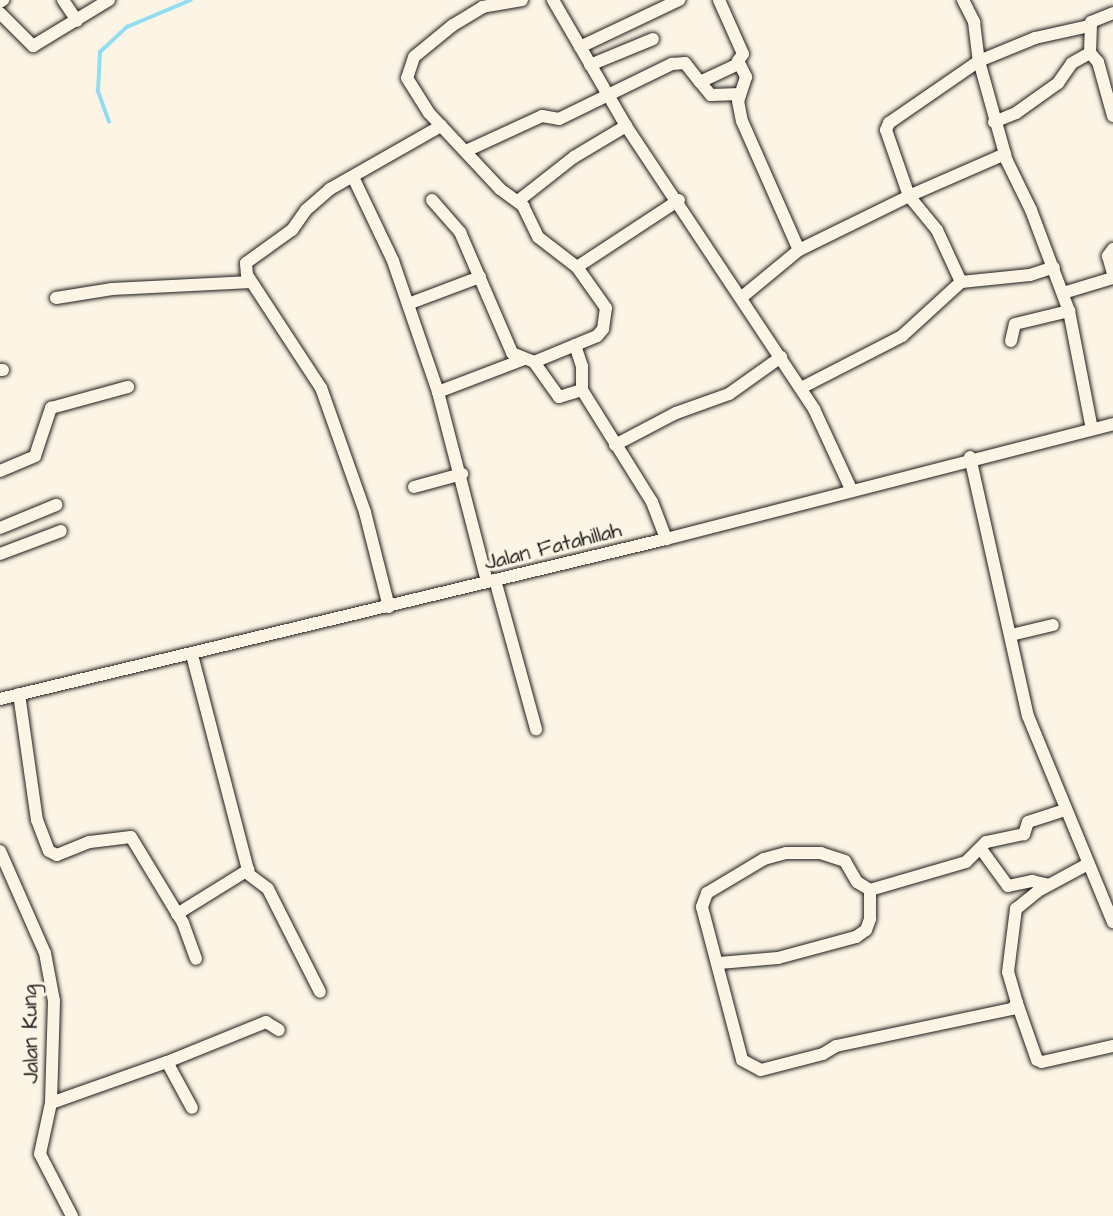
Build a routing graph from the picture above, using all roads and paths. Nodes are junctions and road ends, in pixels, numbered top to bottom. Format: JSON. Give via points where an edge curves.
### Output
{"nodes":[{"id":1,"x":63,"y":0,"type":"edge"},
{"id":2,"x":109,"y":0,"type":"edge"},
{"id":3,"x":522,"y":0,"type":"edge"},
{"id":4,"x":553,"y":0,"type":"edge"},
{"id":5,"x":679,"y":0,"type":"edge"},
{"id":6,"x":719,"y":0,"type":"edge"},
{"id":7,"x":963,"y":0,"type":"edge"},
{"id":8,"x":0,"y":13,"type":"edge"},
{"id":9,"x":1113,"y":13,"type":"edge"},
{"id":10,"x":77,"y":21,"type":"junction"},
{"id":11,"x":1089,"y":26,"type":"junction"},
{"id":12,"x":653,"y":39,"type":"dead end"},
{"id":13,"x":580,"y":47,"type":"junction"},
{"id":14,"x":1090,"y":53,"type":"junction"},
{"id":15,"x":979,"y":61,"type":"junction"},
{"id":16,"x":738,"y":64,"type":"junction"},
{"id":17,"x":590,"y":65,"type":"junction"},
{"id":18,"x":701,"y":82,"type":"junction"},
{"id":19,"x":740,"y":94,"type":"junction"},
{"id":20,"x":607,"y":95,"type":"junction"},
{"id":21,"x":1113,"y":116,"type":"edge"},
{"id":22,"x":994,"y":122,"type":"junction"},
{"id":23,"x":441,"y":126,"type":"junction"},
{"id":24,"x":626,"y":126,"type":"junction"},
{"id":25,"x":466,"y":151,"type":"junction"},
{"id":26,"x":1005,"y":154,"type":"junction"},
{"id":27,"x":353,"y":177,"type":"junction"},
{"id":28,"x":909,"y":196,"type":"junction"},
{"id":29,"x":432,"y":200,"type":"dead end"},
{"id":30,"x":679,"y":200,"type":"junction"},
{"id":31,"x":519,"y":201,"type":"junction"},
{"id":32,"x":1113,"y":249,"type":"edge"},
{"id":33,"x":799,"y":250,"type":"junction"},
{"id":34,"x":577,"y":267,"type":"junction"},
{"id":35,"x":1054,"y":267,"type":"junction"},
{"id":36,"x":1113,"y":273,"type":"edge"},
{"id":37,"x":480,"y":277,"type":"junction"},
{"id":38,"x":1113,"y":278,"type":"edge"},
{"id":39,"x":251,"y":282,"type":"junction"},
{"id":40,"x":961,"y":282,"type":"junction"},
{"id":41,"x":1063,"y":293,"type":"junction"},
{"id":42,"x":742,"y":297,"type":"junction"},
{"id":43,"x":56,"y":298,"type":"dead end"},
{"id":44,"x":408,"y":304,"type":"junction"},
{"id":45,"x":1069,"y":312,"type":"junction"},
{"id":46,"x":1011,"y":341,"type":"dead end"},
{"id":47,"x":575,"y":345,"type":"junction"},
{"id":48,"x":781,"y":357,"type":"junction"},
{"id":49,"x":528,"y":361,"type":"junction"},
{"id":50,"x":128,"y":387,"type":"dead end"},
{"id":51,"x":801,"y":388,"type":"junction"},
{"id":52,"x":582,"y":390,"type":"junction"},
{"id":53,"x":438,"y":392,"type":"junction"},
{"id":54,"x":1113,"y":424,"type":"edge"},
{"id":55,"x":1092,"y":429,"type":"junction"},
{"id":56,"x":615,"y":445,"type":"junction"},
{"id":57,"x":971,"y":457,"type":"junction"},
{"id":58,"x":0,"y":471,"type":"edge"},
{"id":59,"x":462,"y":474,"type":"junction"},
{"id":60,"x":414,"y":487,"type":"dead end"},
{"id":61,"x":851,"y":489,"type":"junction"},
{"id":62,"x":56,"y":505,"type":"dead end"},
{"id":63,"x":0,"y":528,"type":"edge"},
{"id":64,"x":61,"y":531,"type":"dead end"},
{"id":65,"x":666,"y":539,"type":"junction"},
{"id":66,"x":0,"y":554,"type":"edge"},
{"id":67,"x":491,"y":581,"type":"junction"},
{"id":68,"x":389,"y":607,"type":"junction"},
{"id":69,"x":1053,"y":625,"type":"dead end"},
{"id":70,"x":1011,"y":635,"type":"junction"},
{"id":71,"x":192,"y":655,"type":"junction"},
{"id":72,"x":19,"y":694,"type":"junction"},
{"id":73,"x":0,"y":699,"type":"edge"},
{"id":74,"x":537,"y":729,"type":"dead end"},
{"id":75,"x":1065,"y":810,"type":"junction"},
{"id":76,"x":981,"y":849,"type":"junction"},
{"id":77,"x":0,"y":851,"type":"edge"},
{"id":78,"x":1088,"y":864,"type":"junction"},
{"id":79,"x":247,"y":873,"type":"junction"},
{"id":80,"x":1049,"y":885,"type":"junction"},
{"id":81,"x":870,"y":890,"type":"junction"},
{"id":82,"x":177,"y":914,"type":"junction"},
{"id":83,"x":1112,"y":918,"type":"edge"},
{"id":84,"x":196,"y":959,"type":"dead end"},
{"id":85,"x":719,"y":963,"type":"junction"},
{"id":86,"x":320,"y":992,"type":"dead end"},
{"id":87,"x":1017,"y":1003,"type":"junction"},
{"id":88,"x":279,"y":1030,"type":"dead end"},
{"id":89,"x":1113,"y":1046,"type":"edge"},
{"id":90,"x":167,"y":1062,"type":"junction"},
{"id":91,"x":51,"y":1103,"type":"junction"},
{"id":92,"x":192,"y":1108,"type":"dead end"},
{"id":93,"x":72,"y":1216,"type":"edge"}],
"edges":[{"from":1,"to":10,"type":"street"},
{"from":2,"to":10,"type":"street"},
{"from":3,"to":23,"type":"street","via":[[483,7],[453,24],[414,57],[407,78]]},
{"from":4,"to":13,"type":"street"},
{"from":5,"to":13,"type":"street"},
{"from":6,"to":16,"type":"street","via":[[741,48]]},
{"from":7,"to":15,"type":"street","via":[[974,22]]},
{"from":8,"to":10,"type":"street","via":[[29,46]]},
{"from":9,"to":11,"type":"street"},
{"from":11,"to":14,"type":"street"},
{"from":11,"to":15,"type":"street","via":[[1035,38]]},
{"from":12,"to":17,"type":"street"},
{"from":13,"to":17,"type":"street"},
{"from":14,"to":21,"type":"street","via":[[1098,62]]},
{"from":14,"to":22,"type":"street","via":[[1072,63],[1058,83],[1029,105]]},
{"from":15,"to":22,"type":"street"},
{"from":15,"to":28,"type":"street","via":[[889,123],[886,130]]},
{"from":16,"to":18,"type":"street"},
{"from":16,"to":19,"type":"street","via":[[746,77]]},
{"from":17,"to":20,"type":"street"},
{"from":18,"to":19,"type":"street","via":[[711,95]]},
{"from":18,"to":20,"type":"street","via":[[681,63]]},
{"from":19,"to":33,"type":"street","via":[[741,121]]},
{"from":20,"to":24,"type":"street"},
{"from":20,"to":25,"type":"street","via":[[559,120],[542,116]]},
{"from":22,"to":26,"type":"street"},
{"from":23,"to":25,"type":"street"},
{"from":23,"to":27,"type":"street"},
{"from":24,"to":30,"type":"street"},
{"from":24,"to":31,"type":"street","via":[[575,157]]},
{"from":25,"to":31,"type":"street","via":[[500,189]]},
{"from":26,"to":28,"type":"street"},
{"from":26,"to":35,"type":"street"},
{"from":27,"to":39,"type":"street","via":[[312,203],[292,230],[248,259]]},
{"from":27,"to":44,"type":"street"},
{"from":28,"to":33,"type":"street"},
{"from":28,"to":40,"type":"street","via":[[937,230]]},
{"from":29,"to":37,"type":"street","via":[[460,232]]},
{"from":30,"to":34,"type":"street"},
{"from":30,"to":42,"type":"street"},
{"from":31,"to":34,"type":"street","via":[[538,237]]},
{"from":32,"to":36,"type":"street","via":[[1108,256]]},
{"from":33,"to":42,"type":"street"},
{"from":34,"to":47,"type":"street","via":[[606,308],[603,329]]},
{"from":35,"to":40,"type":"street","via":[[1030,275]]},
{"from":35,"to":41,"type":"street"},
{"from":37,"to":44,"type":"street"},
{"from":37,"to":49,"type":"street","via":[[512,353]]},
{"from":38,"to":41,"type":"street"},
{"from":39,"to":43,"type":"street","via":[[112,289]]},
{"from":39,"to":68,"type":"street","via":[[321,388],[365,512]]},
{"from":40,"to":51,"type":"street","via":[[902,335]]},
{"from":41,"to":45,"type":"street"},
{"from":42,"to":48,"type":"street"},
{"from":44,"to":53,"type":"street"},
{"from":45,"to":46,"type":"street","via":[[1015,324]]},
{"from":45,"to":55,"type":"street"},
{"from":47,"to":49,"type":"street"},
{"from":47,"to":52,"type":"street","via":[[582,366]]},
{"from":48,"to":51,"type":"street"},
{"from":48,"to":56,"type":"street","via":[[729,394],[676,413]]},
{"from":49,"to":52,"type":"street","via":[[559,397]]},
{"from":49,"to":53,"type":"street"},
{"from":50,"to":58,"type":"street","via":[[51,408],[35,456]]},
{"from":51,"to":61,"type":"street"},
{"from":52,"to":56,"type":"street"},
{"from":53,"to":59,"type":"street"},
{"from":54,"to":55,"type":"street","name":"Jalan Fatahillah"},
{"from":55,"to":57,"type":"street","name":"Jalan Fatahillah"},
{"from":56,"to":65,"type":"street","via":[[652,502]]},
{"from":57,"to":61,"type":"street","name":"Jalan Fatahillah"},
{"from":57,"to":70,"type":"street"},
{"from":59,"to":60,"type":"street"},
{"from":59,"to":67,"type":"street"},
{"from":61,"to":65,"type":"street","name":"Jalan Fatahillah"},
{"from":62,"to":63,"type":"street"},
{"from":64,"to":66,"type":"street"},
{"from":65,"to":67,"type":"street","name":"Jalan Fatahillah"},
{"from":67,"to":68,"type":"street","name":"Jalan Fatahillah"},
{"from":67,"to":74,"type":"street"},
{"from":68,"to":71,"type":"street","name":"Jalan Fatahillah"},
{"from":69,"to":70,"type":"street"},
{"from":70,"to":75,"type":"street","via":[[1028,716]]},
{"from":71,"to":72,"type":"street","name":"Jalan Fatahillah"},
{"from":71,"to":79,"type":"street"},
{"from":72,"to":73,"type":"street","name":"Jalan Fatahillah"},
{"from":72,"to":82,"type":"street","via":[[37,820],[49,851],[57,855],[90,842],[131,837]]},
{"from":75,"to":76,"type":"street","via":[[1030,821],[1025,833],[986,842]]},
{"from":75,"to":78,"type":"street"},
{"from":76,"to":80,"type":"street","via":[[1008,886],[1032,881]]},
{"from":76,"to":81,"type":"street","via":[[966,862]]},
{"from":77,"to":91,"type":"street","name":"Jalan Kung","via":[[45,953],[54,1000]]},
{"from":78,"to":80,"type":"street"},
{"from":78,"to":83,"type":"street"},
{"from":79,"to":82,"type":"street"},
{"from":79,"to":86,"type":"street","via":[[268,889]]},
{"from":80,"to":87,"type":"street","via":[[1016,909],[1011,924],[1008,972]]},
{"from":81,"to":85,"type":"street","via":[[870,919],[866,930],[856,937],[778,958]]},
{"from":81,"to":85,"type":"street","via":[[857,882],[847,862],[833,856],[786,853],[764,859],[703,897],[702,908]]},
{"from":82,"to":84,"type":"street"},
{"from":85,"to":87,"type":"street","via":[[742,1060],[755,1070],[823,1054],[836,1046],[1006,1012]]},
{"from":87,"to":89,"type":"street","via":[[1037,1060]]},
{"from":88,"to":90,"type":"street","via":[[266,1022]]},
{"from":90,"to":91,"type":"street"},
{"from":90,"to":92,"type":"street"},
{"from":91,"to":93,"type":"street","name":"Jalan Kung","via":[[41,1160]]}]}
